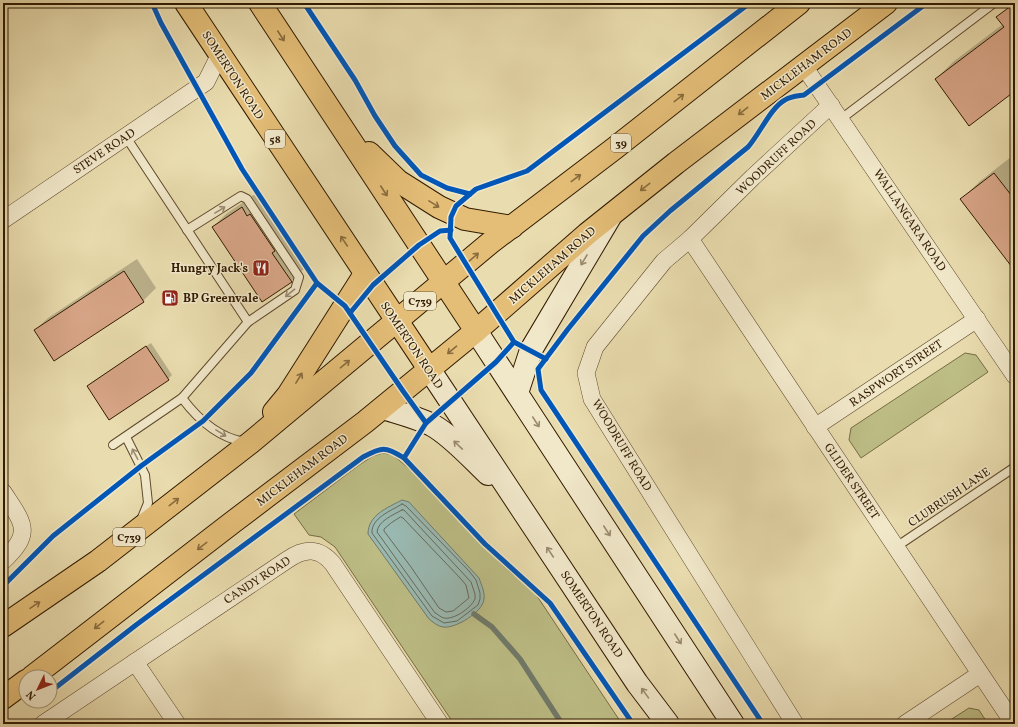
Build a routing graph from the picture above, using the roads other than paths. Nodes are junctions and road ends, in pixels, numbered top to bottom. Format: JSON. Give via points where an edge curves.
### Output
{"nodes":[{"id":1,"x":186,"y":3,"type":"edge"},
{"id":2,"x":260,"y":3,"type":"edge"},
{"id":3,"x":798,"y":3,"type":"edge"},
{"id":4,"x":886,"y":3,"type":"edge"},
{"id":5,"x":994,"y":3,"type":"edge"},
{"id":6,"x":220,"y":54,"type":"junction"},
{"id":7,"x":803,"y":65,"type":"junction"},
{"id":8,"x":206,"y":82,"type":"junction"},
{"id":9,"x":241,"y":86,"type":"junction"},
{"id":10,"x":831,"y":105,"type":"junction"},
{"id":11,"x":841,"y":119,"type":"junction"},
{"id":12,"x":340,"y":126,"type":"junction"},
{"id":13,"x":126,"y":137,"type":"junction"},
{"id":14,"x":611,"y":214,"type":"junction"},
{"id":15,"x":3,"y":220,"type":"edge"},
{"id":16,"x":512,"y":227,"type":"junction"},
{"id":17,"x":187,"y":230,"type":"junction"},
{"id":18,"x":690,"y":239,"type":"junction"},
{"id":19,"x":365,"y":274,"type":"junction"},
{"id":20,"x":444,"y":282,"type":"junction"},
{"id":21,"x":976,"y":319,"type":"junction"},
{"id":22,"x":397,"y":321,"type":"junction"},
{"id":23,"x":248,"y":322,"type":"junction"},
{"id":24,"x":476,"y":331,"type":"junction"},
{"id":25,"x":429,"y":369,"type":"junction"},
{"id":26,"x":1015,"y":376,"type":"edge"},
{"id":27,"x":517,"y":393,"type":"junction"},
{"id":28,"x":182,"y":398,"type":"junction"},
{"id":29,"x":382,"y":408,"type":"junction"},
{"id":30,"x":815,"y":427,"type":"junction"},
{"id":31,"x":126,"y":437,"type":"junction"},
{"id":32,"x":250,"y":443,"type":"junction"},
{"id":33,"x":113,"y":445,"type":"dead end"},
{"id":34,"x":1015,"y":467,"type":"edge"},
{"id":35,"x":3,"y":492,"type":"edge"},
{"id":36,"x":516,"y":501,"type":"junction"},
{"id":37,"x":126,"y":540,"type":"junction"},
{"id":38,"x":896,"y":547,"type":"junction"},
{"id":39,"x":3,"y":561,"type":"edge"},
{"id":40,"x":3,"y":626,"type":"edge"},
{"id":41,"x":135,"y":662,"type":"junction"},
{"id":42,"x":42,"y":669,"type":"edge"},
{"id":43,"x":980,"y":674,"type":"junction"},
{"id":44,"x":18,"y":687,"type":"edge"},
{"id":45,"x":3,"y":698,"type":"edge"},
{"id":46,"x":43,"y":724,"type":"edge"},
{"id":47,"x":177,"y":724,"type":"edge"},
{"id":48,"x":440,"y":724,"type":"edge"},
{"id":49,"x":668,"y":724,"type":"edge"},
{"id":50,"x":733,"y":724,"type":"edge"},
{"id":51,"x":795,"y":724,"type":"edge"},
{"id":52,"x":905,"y":724,"type":"edge"},
{"id":53,"x":1014,"y":724,"type":"edge"}],
"edges":[{"from":1,"to":6,"type":"main road","name":"SOMERTON ROAD","number":"58"},
{"from":2,"to":12,"type":"main road","one_way":true},
{"from":16,"to":3,"type":"main road","number":"39","one_way":true},
{"from":4,"to":7,"type":"main road","name":"MICKLEHAM ROAD"},
{"from":5,"to":11,"type":"lane"},
{"from":6,"to":8,"type":"street"},
{"from":6,"to":9,"type":"main road","name":"SOMERTON ROAD","number":"58"},
{"from":7,"to":10,"type":"street","name":"WALLANGARA ROAD"},
{"from":7,"to":14,"type":"main road","name":"MICKLEHAM ROAD","one_way":true},
{"from":8,"to":9,"type":"street","via":[[221,81]]},
{"from":8,"to":13,"type":"street","name":"STEVE ROAD"},
{"from":19,"to":9,"type":"main road","name":"SOMERTON ROAD","number":"58","one_way":true},
{"from":10,"to":11,"type":"street","name":"WALLANGARA ROAD"},
{"from":10,"to":18,"type":"street","name":"WOODRUFF ROAD"},
{"from":11,"to":21,"type":"street","name":"WALLANGARA ROAD"},
{"from":12,"to":16,"type":"main road","one_way":true,"via":[[398,181],[439,207],[465,219]]},
{"from":12,"to":20,"type":"main road","one_way":true},
{"from":13,"to":15,"type":"street","name":"STEVE ROAD"},
{"from":13,"to":17,"type":"lane"},
{"from":14,"to":24,"type":"main road","name":"MICKLEHAM ROAD"},
{"from":14,"to":27,"type":"main road","one_way":true,"via":[[531,350]]},
{"from":20,"to":16,"type":"main road","number":"39","one_way":true},
{"from":17,"to":23,"type":"lane"},
{"from":17,"to":23,"type":"lane","one_way":true,"via":[[241,196],[248,199],[299,277],[295,290]]},
{"from":18,"to":30,"type":"street","name":"GLIDER STREET"},
{"from":18,"to":51,"type":"street","name":"WOODRUFF ROAD","via":[[664,261],[595,347],[586,373],[592,399]]},
{"from":19,"to":22,"type":"main road","name":"SOMERTON ROAD","number":"58"},
{"from":32,"to":19,"type":"main road","one_way":true,"via":[[288,395]]},
{"from":20,"to":22,"type":"main road","number":"C739"},
{"from":20,"to":24,"type":"main road"},
{"from":21,"to":26,"type":"street","name":"WALLANGARA ROAD"},
{"from":21,"to":30,"type":"street","name":"RASPWORT STREET"},
{"from":22,"to":25,"type":"main road","name":"SOMERTON ROAD","number":"58"},
{"from":32,"to":22,"type":"main road","number":"C739","one_way":true},
{"from":23,"to":28,"type":"lane"},
{"from":24,"to":25,"type":"main road","name":"MICKLEHAM ROAD","one_way":true},
{"from":24,"to":27,"type":"main road"},
{"from":25,"to":29,"type":"main road","name":"MICKLEHAM ROAD"},
{"from":25,"to":36,"type":"main road","name":"SOMERTON ROAD","number":"58"},
{"from":27,"to":50,"type":"main road","one_way":true},
{"from":28,"to":31,"type":"lane"},
{"from":28,"to":32,"type":"lane","one_way":true,"via":[[203,421],[224,435]]},
{"from":36,"to":29,"type":"main road","one_way":true,"via":[[453,440],[433,426]]},
{"from":29,"to":42,"type":"main road","name":"MICKLEHAM ROAD","one_way":true},
{"from":30,"to":38,"type":"street","name":"GLIDER STREET"},
{"from":31,"to":33,"type":"lane"},
{"from":37,"to":31,"type":"lane","one_way":true,"via":[[141,520],[148,503],[146,475]]},
{"from":37,"to":32,"type":"main road","number":"C739","one_way":true},
{"from":34,"to":38,"type":"lane","name":"CLUBRUSH LANE"},
{"from":35,"to":39,"type":"street","via":[[19,517],[23,530],[20,543]]},
{"from":49,"to":36,"type":"main road","name":"SOMERTON ROAD","number":"58","one_way":true,"via":[[637,683]]},
{"from":40,"to":37,"type":"main road","number":"C739","one_way":true},
{"from":38,"to":43,"type":"street","name":"GLIDER STREET"},
{"from":41,"to":46,"type":"street","name":"CANDY ROAD"},
{"from":41,"to":47,"type":"street"},
{"from":41,"to":48,"type":"street","name":"CANDY ROAD","via":[[287,560],[300,553],[315,551],[322,553],[333,564]]},
{"from":43,"to":52,"type":"street"},
{"from":43,"to":53,"type":"street","name":"GLIDER STREET"},
{"from":44,"to":45,"type":"main road"}]}
